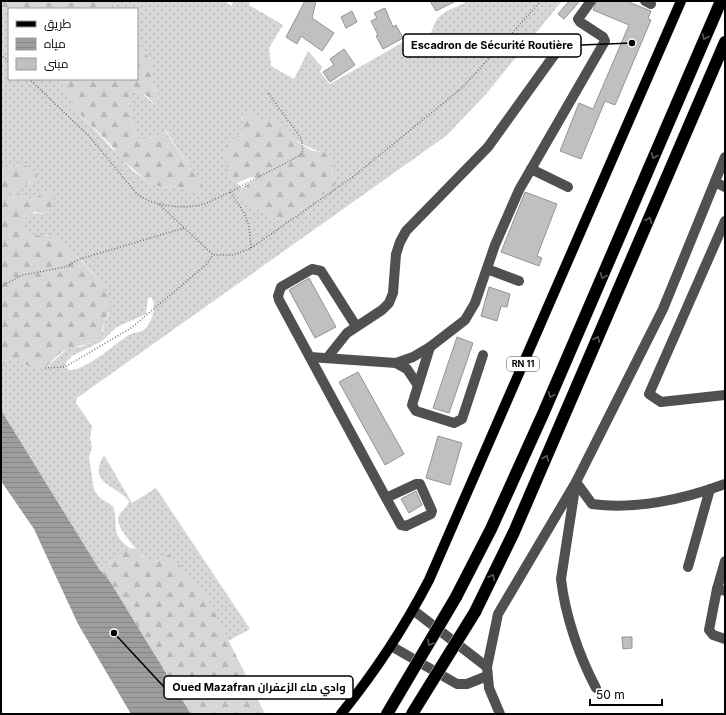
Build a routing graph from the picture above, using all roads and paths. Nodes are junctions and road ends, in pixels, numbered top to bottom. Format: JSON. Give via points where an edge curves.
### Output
{"nodes":[{"id":1,"x":540,"y":1,"type":"edge"},
{"id":2,"x":591,"y":1,"type":"edge"},
{"id":3,"x":681,"y":1,"type":"edge"},
{"id":4,"x":721,"y":1,"type":"edge"},
{"id":5,"x":725,"y":42,"type":"edge"},
{"id":6,"x":560,"y":47,"type":"dead end"},
{"id":7,"x":30,"y":80,"type":"edge"},
{"id":8,"x":268,"y":93,"type":"dead end"},
{"id":9,"x":725,"y":157,"type":"edge"},
{"id":10,"x":531,"y":169,"type":"junction"},
{"id":11,"x":715,"y":182,"type":"junction"},
{"id":12,"x":568,"y":187,"type":"dead end"},
{"id":13,"x":725,"y":187,"type":"edge"},
{"id":14,"x":230,"y":192,"type":"junction"},
{"id":15,"x":159,"y":204,"type":"junction"},
{"id":16,"x":725,"y":221,"type":"edge"},
{"id":17,"x":184,"y":228,"type":"junction"},
{"id":18,"x":251,"y":248,"type":"junction"},
{"id":19,"x":213,"y":256,"type":"junction"},
{"id":20,"x":487,"y":269,"type":"junction"},
{"id":21,"x":519,"y":281,"type":"dead end"},
{"id":22,"x":1,"y":286,"type":"edge"},
{"id":23,"x":356,"y":326,"type":"junction"},
{"id":24,"x":430,"y":347,"type":"junction"},
{"id":25,"x":483,"y":355,"type":"dead end"},
{"id":26,"x":310,"y":357,"type":"junction"},
{"id":27,"x":327,"y":358,"type":"junction"},
{"id":28,"x":396,"y":362,"type":"junction"},
{"id":29,"x":45,"y":368,"type":"dead end"},
{"id":30,"x":417,"y":384,"type":"junction"},
{"id":31,"x":725,"y":395,"type":"edge"},
{"id":32,"x":576,"y":482,"type":"junction"},
{"id":33,"x":725,"y":484,"type":"edge"},
{"id":34,"x":710,"y":490,"type":"junction"},
{"id":35,"x":386,"y":498,"type":"junction"},
{"id":36,"x":725,"y":562,"type":"edge"},
{"id":37,"x":688,"y":567,"type":"dead end"},
{"id":38,"x":721,"y":590,"type":"edge"},
{"id":39,"x":413,"y":610,"type":"junction"},
{"id":40,"x":725,"y":639,"type":"edge"},
{"id":41,"x":391,"y":646,"type":"junction"},
{"id":42,"x":487,"y":671,"type":"junction"},
{"id":43,"x":596,"y":688,"type":"dead end"},
{"id":44,"x":341,"y":714,"type":"edge"},
{"id":45,"x":387,"y":714,"type":"edge"},
{"id":46,"x":412,"y":714,"type":"edge"},
{"id":47,"x":500,"y":714,"type":"edge"}],
"edges":[{"from":1,"to":18,"type":"path","via":[[463,88],[354,176]]},
{"from":2,"to":10,"type":"street","via":[[578,20],[604,37],[605,41]]},
{"from":3,"to":39,"type":"main road","number":"RN 11","via":[[444,546]]},
{"from":4,"to":45,"type":"highway","one_way":true,"bridge":true,"via":[[491,529],[456,597]]},
{"from":46,"to":5,"type":"highway","one_way":true,"bridge":true,"via":[[475,612],[517,524]]},
{"from":6,"to":23,"type":"street","via":[[488,147],[406,231],[396,254],[393,294],[389,303]]},
{"from":7,"to":15,"type":"path","via":[[89,136],[137,194],[146,201]]},
{"from":8,"to":14,"type":"path","via":[[301,138],[303,151],[300,156]]},
{"from":9,"to":11,"type":"street"},
{"from":10,"to":12,"type":"street"},
{"from":10,"to":20,"type":"street","via":[[506,216]]},
{"from":11,"to":13,"type":"street"},
{"from":11,"to":32,"type":"street","via":[[662,309]]},
{"from":14,"to":15,"type":"path","via":[[202,204]]},
{"from":14,"to":18,"type":"path","via":[[250,224]]},
{"from":15,"to":17,"type":"path"},
{"from":16,"to":31,"type":"street","via":[[648,394],[661,402]]},
{"from":17,"to":19,"type":"path"},
{"from":17,"to":22,"type":"path","via":[[80,259],[65,267],[23,275]]},
{"from":18,"to":19,"type":"path","via":[[233,255]]},
{"from":19,"to":29,"type":"path","via":[[207,264],[131,328],[65,367]]},
{"from":20,"to":21,"type":"street"},
{"from":20,"to":24,"type":"street","via":[[471,312]]},
{"from":23,"to":26,"type":"street","via":[[321,271],[312,269],[281,287],[279,300]]},
{"from":23,"to":27,"type":"street","via":[[343,337]]},
{"from":24,"to":28,"type":"street","via":[[413,357]]},
{"from":24,"to":30,"type":"street"},
{"from":25,"to":30,"type":"street","via":[[462,419],[457,423],[414,409],[412,402]]},
{"from":26,"to":27,"type":"street"},
{"from":26,"to":35,"type":"street"},
{"from":27,"to":28,"type":"street"},
{"from":28,"to":30,"type":"street","via":[[407,369]]},
{"from":32,"to":34,"type":"street","via":[[592,504],[611,507],[685,498]]},
{"from":32,"to":42,"type":"street","via":[[498,614]]},
{"from":32,"to":43,"type":"street","via":[[561,579],[562,594],[589,675]]},
{"from":33,"to":34,"type":"street"},
{"from":34,"to":37,"type":"street"},
{"from":35,"to":35,"type":"street","via":[[420,484],[432,511],[431,514],[404,527]]},
{"from":36,"to":38,"type":"street"},
{"from":38,"to":40,"type":"street","via":[[709,630],[713,635]]},
{"from":39,"to":41,"type":"main road","number":"RN 11"},
{"from":39,"to":42,"type":"street"},
{"from":41,"to":42,"type":"street","via":[[457,684],[467,684]]},
{"from":41,"to":44,"type":"main road","number":"RN 11"},
{"from":42,"to":47,"type":"street","via":[[494,703]]}]}
